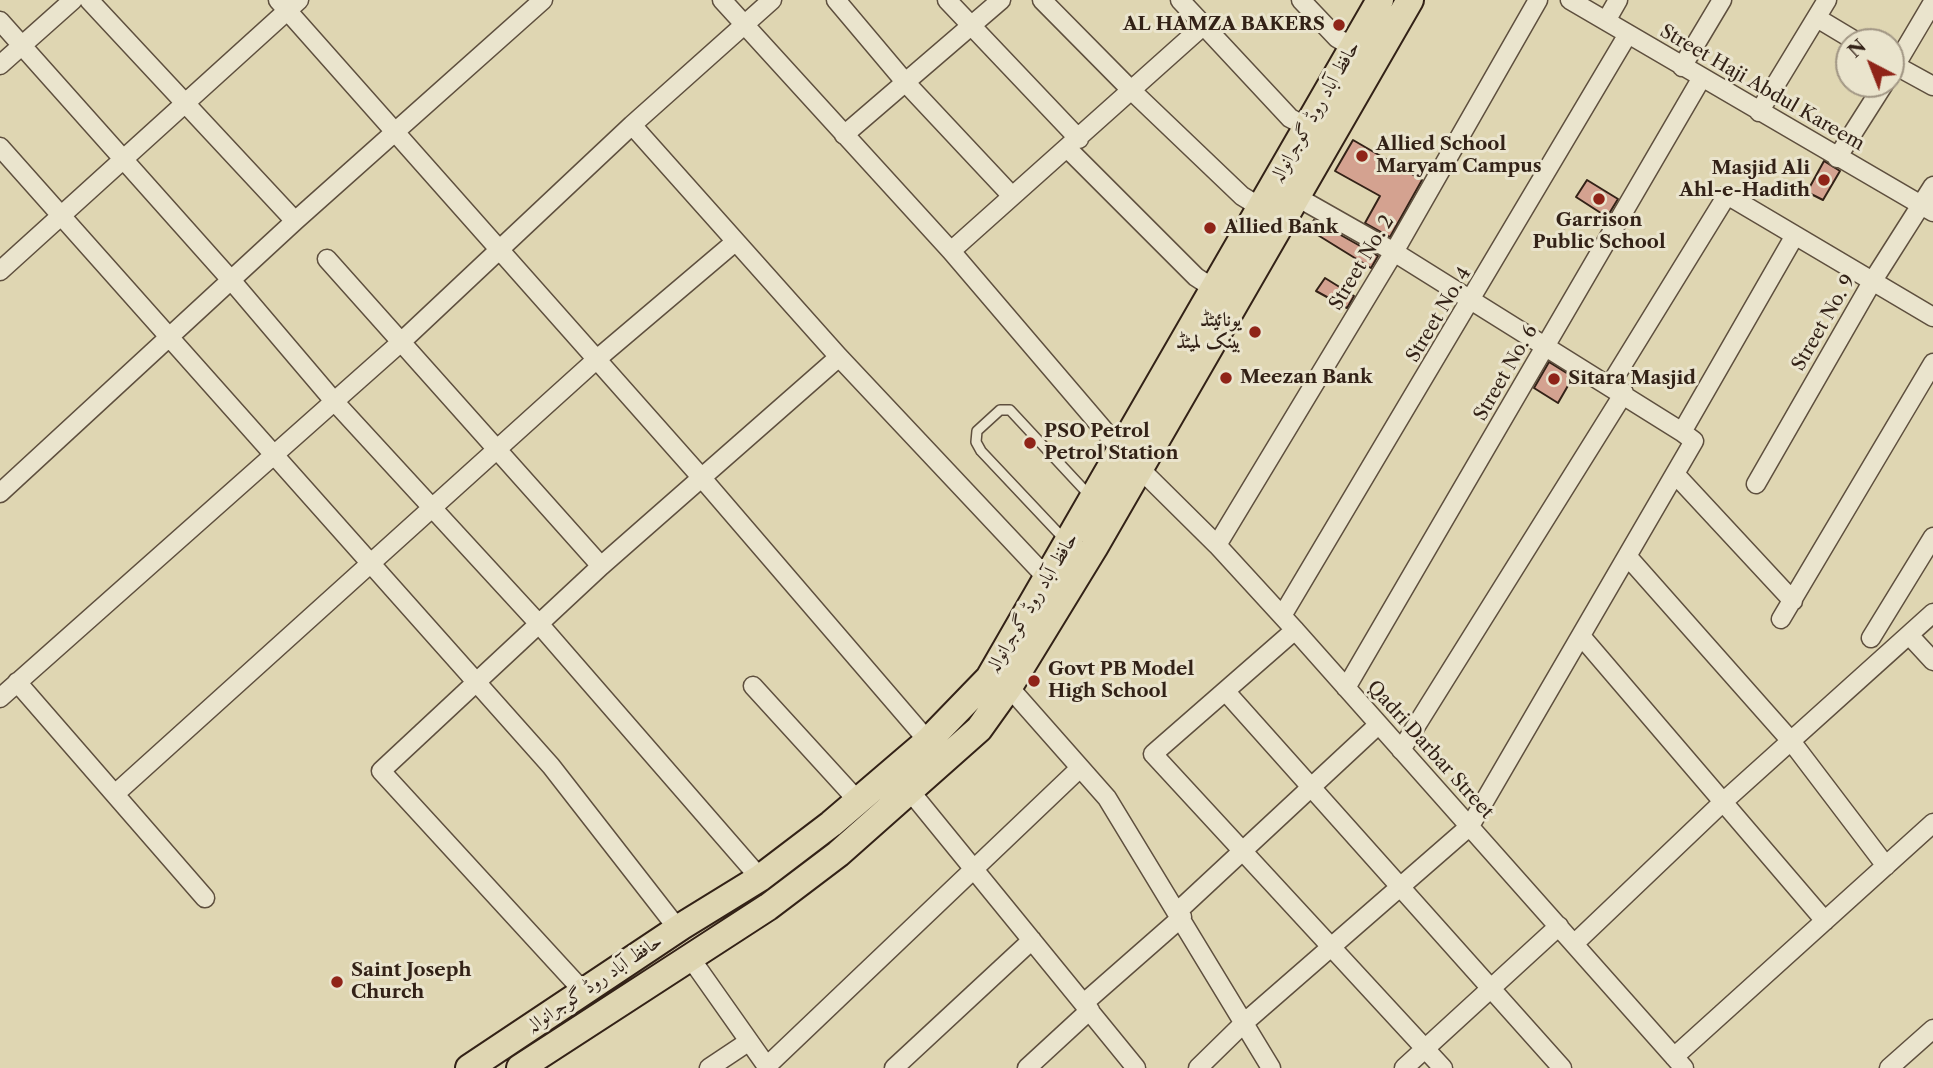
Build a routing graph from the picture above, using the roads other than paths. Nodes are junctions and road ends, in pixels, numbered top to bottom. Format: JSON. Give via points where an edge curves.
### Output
{"nodes":[{"id":1,"x":73,"y":0,"type":"edge"},
{"id":2,"x":89,"y":0,"type":"edge"},
{"id":3,"x":542,"y":0,"type":"edge"},
{"id":4,"x":722,"y":0,"type":"edge"},
{"id":5,"x":772,"y":0,"type":"edge"},
{"id":6,"x":836,"y":0,"type":"edge"},
{"id":7,"x":947,"y":0,"type":"edge"},
{"id":8,"x":1001,"y":0,"type":"edge"},
{"id":9,"x":1042,"y":0,"type":"edge"},
{"id":10,"x":1180,"y":0,"type":"edge"},
{"id":11,"x":1301,"y":0,"type":"edge"},
{"id":12,"x":1381,"y":0,"type":"edge"},
{"id":13,"x":1410,"y":0,"type":"edge"},
{"id":14,"x":1538,"y":0,"type":"edge"},
{"id":15,"x":1570,"y":0,"type":"edge"},
{"id":16,"x":1618,"y":0,"type":"edge"},
{"id":17,"x":1722,"y":0,"type":"edge"},
{"id":18,"x":1827,"y":0,"type":"edge"},
{"id":19,"x":1933,"y":2,"type":"edge"},
{"id":20,"x":288,"y":4,"type":"edge"},
{"id":21,"x":1817,"y":18,"type":"junction"},
{"id":22,"x":0,"y":21,"type":"edge"},
{"id":23,"x":1606,"y":21,"type":"junction"},
{"id":24,"x":744,"y":25,"type":"junction"},
{"id":25,"x":1203,"y":25,"type":"junction"},
{"id":26,"x":971,"y":28,"type":"junction"},
{"id":27,"x":1835,"y":29,"type":"edge"},
{"id":28,"x":1628,"y":34,"type":"junction"},
{"id":29,"x":22,"y":46,"type":"junction"},
{"id":30,"x":1352,"y":47,"type":"junction"},
{"id":31,"x":1905,"y":48,"type":"edge"},
{"id":32,"x":0,"y":65,"type":"edge"},
{"id":33,"x":1682,"y":67,"type":"junction"},
{"id":34,"x":1905,"y":73,"type":"edge"},
{"id":35,"x":1700,"y":79,"type":"junction"},
{"id":36,"x":906,"y":83,"type":"junction"},
{"id":37,"x":1933,"y":86,"type":"edge"},
{"id":38,"x":1131,"y":90,"type":"junction"},
{"id":39,"x":1875,"y":98,"type":"edge"},
{"id":40,"x":184,"y":104,"type":"junction"},
{"id":41,"x":1759,"y":112,"type":"junction"},
{"id":42,"x":632,"y":125,"type":"junction"},
{"id":43,"x":1307,"y":127,"type":"junction"},
{"id":44,"x":395,"y":132,"type":"junction"},
{"id":45,"x":844,"y":135,"type":"junction"},
{"id":46,"x":1074,"y":144,"type":"junction"},
{"id":47,"x":0,"y":147,"type":"edge"},
{"id":48,"x":1837,"y":158,"type":"junction"},
{"id":49,"x":123,"y":159,"type":"junction"},
{"id":50,"x":1933,"y":186,"type":"edge"},
{"id":51,"x":1012,"y":196,"type":"junction"},
{"id":52,"x":1297,"y":197,"type":"junction"},
{"id":53,"x":1260,"y":207,"type":"junction"},
{"id":54,"x":1927,"y":208,"type":"edge"},
{"id":55,"x":60,"y":215,"type":"junction"},
{"id":56,"x":295,"y":221,"type":"junction"},
{"id":57,"x":1794,"y":237,"type":"junction"},
{"id":58,"x":735,"y":242,"type":"junction"},
{"id":59,"x":499,"y":249,"type":"junction"},
{"id":60,"x":951,"y":251,"type":"junction"},
{"id":61,"x":1394,"y":251,"type":"junction"},
{"id":62,"x":327,"y":259,"type":"dead end"},
{"id":63,"x":0,"y":271,"type":"edge"},
{"id":64,"x":231,"y":280,"type":"junction"},
{"id":65,"x":1872,"y":282,"type":"junction"},
{"id":66,"x":1213,"y":288,"type":"junction"},
{"id":67,"x":1472,"y":300,"type":"junction"},
{"id":68,"x":1933,"y":317,"type":"edge"},
{"id":69,"x":169,"y":337,"type":"junction"},
{"id":70,"x":400,"y":342,"type":"junction"},
{"id":71,"x":1547,"y":346,"type":"junction"},
{"id":72,"x":839,"y":357,"type":"junction"},
{"id":73,"x":597,"y":359,"type":"junction"},
{"id":74,"x":1933,"y":363,"type":"edge"},
{"id":75,"x":1617,"y":389,"type":"junction"},
{"id":76,"x":333,"y":400,"type":"junction"},
{"id":77,"x":1682,"y":432,"type":"junction"},
{"id":78,"x":496,"y":448,"type":"junction"},
{"id":79,"x":274,"y":454,"type":"junction"},
{"id":80,"x":1130,"y":458,"type":"junction"},
{"id":81,"x":1675,"y":474,"type":"junction"},
{"id":82,"x":702,"y":477,"type":"junction"},
{"id":83,"x":1756,"y":484,"type":"dead end"},
{"id":84,"x":0,"y":493,"type":"edge"},
{"id":85,"x":1093,"y":499,"type":"junction"},
{"id":86,"x":430,"y":508,"type":"junction"},
{"id":87,"x":1933,"y":537,"type":"edge"},
{"id":88,"x":1067,"y":543,"type":"junction"},
{"id":89,"x":1217,"y":545,"type":"junction"},
{"id":90,"x":1628,"y":557,"type":"junction"},
{"id":91,"x":368,"y":563,"type":"junction"},
{"id":92,"x":601,"y":566,"type":"junction"},
{"id":93,"x":1048,"y":578,"type":"junction"},
{"id":94,"x":1793,"y":601,"type":"junction"},
{"id":95,"x":1933,"y":613,"type":"edge"},
{"id":96,"x":1282,"y":616,"type":"junction"},
{"id":97,"x":1781,"y":620,"type":"dead end"},
{"id":98,"x":541,"y":625,"type":"junction"},
{"id":99,"x":1295,"y":630,"type":"junction"},
{"id":100,"x":1909,"y":635,"type":"junction"},
{"id":101,"x":1581,"y":636,"type":"junction"},
{"id":102,"x":1871,"y":638,"type":"dead end"},
{"id":103,"x":1933,"y":661,"type":"edge"},
{"id":104,"x":18,"y":682,"type":"junction"},
{"id":105,"x":477,"y":684,"type":"junction"},
{"id":106,"x":753,"y":686,"type":"dead end"},
{"id":107,"x":1009,"y":687,"type":"junction"},
{"id":108,"x":1346,"y":688,"type":"junction"},
{"id":109,"x":1227,"y":693,"type":"junction"},
{"id":110,"x":0,"y":698,"type":"edge"},
{"id":111,"x":1378,"y":725,"type":"junction"},
{"id":112,"x":928,"y":741,"type":"junction"},
{"id":113,"x":1791,"y":741,"type":"junction"},
{"id":114,"x":1401,"y":750,"type":"junction"},
{"id":115,"x":1080,"y":768,"type":"junction"},
{"id":116,"x":1310,"y":786,"type":"junction"},
{"id":117,"x":910,"y":791,"type":"junction"},
{"id":118,"x":115,"y":794,"type":"junction"},
{"id":119,"x":858,"y":801,"type":"junction"},
{"id":120,"x":1723,"y":802,"type":"junction"},
{"id":121,"x":1933,"y":824,"type":"edge"},
{"id":122,"x":1470,"y":825,"type":"junction"},
{"id":123,"x":1245,"y":852,"type":"junction"},
{"id":124,"x":1886,"y":866,"type":"junction"},
{"id":125,"x":974,"y":869,"type":"junction"},
{"id":126,"x":760,"y":878,"type":"junction"},
{"id":127,"x":1400,"y":886,"type":"junction"},
{"id":128,"x":205,"y":898,"type":"dead end"},
{"id":129,"x":1180,"y":914,"type":"junction"},
{"id":130,"x":1825,"y":921,"type":"junction"},
{"id":131,"x":1559,"y":926,"type":"junction"},
{"id":132,"x":678,"y":929,"type":"junction"},
{"id":133,"x":1032,"y":940,"type":"junction"},
{"id":134,"x":1575,"y":943,"type":"junction"},
{"id":135,"x":1333,"y":946,"type":"junction"},
{"id":136,"x":689,"y":956,"type":"junction"},
{"id":137,"x":1492,"y":988,"type":"junction"},
{"id":138,"x":583,"y":991,"type":"junction"},
{"id":139,"x":1087,"y":1006,"type":"junction"},
{"id":140,"x":1245,"y":1021,"type":"junction"},
{"id":141,"x":1933,"y":1029,"type":"edge"},
{"id":142,"x":748,"y":1042,"type":"junction"},
{"id":143,"x":1425,"y":1049,"type":"junction"},
{"id":144,"x":1679,"y":1063,"type":"edge"},
{"id":145,"x":768,"y":1067,"type":"edge"},
{"id":146,"x":469,"y":1068,"type":"edge"},
{"id":147,"x":520,"y":1068,"type":"edge"},
{"id":148,"x":709,"y":1068,"type":"edge"},
{"id":149,"x":894,"y":1068,"type":"edge"},
{"id":150,"x":1027,"y":1068,"type":"edge"},
{"id":151,"x":1136,"y":1068,"type":"edge"},
{"id":152,"x":1198,"y":1068,"type":"edge"},
{"id":153,"x":1271,"y":1068,"type":"edge"},
{"id":154,"x":1404,"y":1068,"type":"edge"},
{"id":155,"x":1443,"y":1068,"type":"edge"},
{"id":156,"x":1562,"y":1068,"type":"edge"},
{"id":157,"x":1889,"y":1068,"type":"edge"}],
"edges":[{"from":1,"to":29,"type":"street"},
{"from":2,"to":40,"type":"street"},
{"from":3,"to":44,"type":"street"},
{"from":4,"to":24,"type":"street","name":"Qadri Darbar Street"},
{"from":5,"to":24,"type":"street"},
{"from":6,"to":36,"type":"street"},
{"from":7,"to":26,"type":"street"},
{"from":8,"to":26,"type":"street"},
{"from":9,"to":38,"type":"street"},
{"from":10,"to":25,"type":"street"},
{"from":11,"to":30,"type":"street","via":[[1337,38]]},
{"from":12,"to":30,"type":"main road","name":"حافظ آباد روڈ گوجرانوالہ"},
{"from":13,"to":52,"type":"main road","name":"حافظ آباد روڈ گوجرانوالہ"},
{"from":14,"to":61,"type":"street","name":"Street No. 2"},
{"from":15,"to":23,"type":"street","name":"Street Haji Abdul Kareem"},
{"from":16,"to":23,"type":"street"},
{"from":17,"to":33,"type":"street"},
{"from":18,"to":21,"type":"street"},
{"from":19,"to":31,"type":"street"},
{"from":20,"to":40,"type":"street"},
{"from":20,"to":44,"type":"street"},
{"from":21,"to":27,"type":"street"},
{"from":21,"to":41,"type":"street"},
{"from":22,"to":29,"type":"street"},
{"from":23,"to":28,"type":"street","name":"Street Haji Abdul Kareem"},
{"from":24,"to":42,"type":"street"},
{"from":24,"to":45,"type":"street","name":"Qadri Darbar Street"},
{"from":25,"to":38,"type":"street"},
{"from":25,"to":43,"type":"street","via":[[1290,118]]},
{"from":26,"to":36,"type":"street"},
{"from":26,"to":46,"type":"street"},
{"from":28,"to":33,"type":"street","name":"Street Haji Abdul Kareem"},
{"from":28,"to":67,"type":"street","name":"Street No. 4"},
{"from":29,"to":32,"type":"street"},
{"from":29,"to":49,"type":"street"},
{"from":30,"to":43,"type":"main road","name":"حافظ آباد روڈ گوجرانوالہ"},
{"from":33,"to":35,"type":"street","name":"Street Haji Abdul Kareem"},
{"from":34,"to":37,"type":"street"},
{"from":35,"to":41,"type":"street","name":"Street Haji Abdul Kareem"},
{"from":35,"to":71,"type":"street","name":"Street No. 6"},
{"from":36,"to":45,"type":"street"},
{"from":36,"to":51,"type":"street"},
{"from":38,"to":46,"type":"street"},
{"from":38,"to":53,"type":"street","via":[[1242,196]]},
{"from":39,"to":48,"type":"street"},
{"from":40,"to":49,"type":"street"},
{"from":40,"to":56,"type":"street"},
{"from":41,"to":48,"type":"street","name":"Street Haji Abdul Kareem"},
{"from":42,"to":58,"type":"street"},
{"from":42,"to":59,"type":"street"},
{"from":43,"to":53,"type":"main road","name":"حافظ آباد روڈ گوجرانوالہ"},
{"from":44,"to":56,"type":"street"},
{"from":44,"to":59,"type":"street"},
{"from":45,"to":60,"type":"street","name":"Qadri Darbar Street"},
{"from":46,"to":51,"type":"street"},
{"from":46,"to":66,"type":"street","via":[[1196,277]]},
{"from":47,"to":55,"type":"street"},
{"from":48,"to":54,"type":"street","name":"Street Haji Abdul Kareem"},
{"from":49,"to":55,"type":"street"},
{"from":49,"to":64,"type":"street"},
{"from":50,"to":54,"type":"street","name":"Street No. 9"},
{"from":51,"to":60,"type":"street"},
{"from":52,"to":61,"type":"street"},
{"from":52,"to":80,"type":"main road","name":"حافظ آباد روڈ گوجرانوالہ"},
{"from":53,"to":66,"type":"main road","name":"حافظ آباد روڈ گوجرانوالہ"},
{"from":54,"to":65,"type":"street","name":"Street No. 9"},
{"from":55,"to":63,"type":"street"},
{"from":55,"to":69,"type":"street"},
{"from":56,"to":64,"type":"street"},
{"from":57,"to":65,"type":"street"},
{"from":57,"to":75,"type":"street","via":[[1727,195]]},
{"from":57,"to":77,"type":"street"},
{"from":58,"to":72,"type":"street"},
{"from":58,"to":73,"type":"street"},
{"from":59,"to":70,"type":"street"},
{"from":59,"to":73,"type":"street"},
{"from":60,"to":80,"type":"street","name":"Qadri Darbar Street"},
{"from":61,"to":67,"type":"street"},
{"from":61,"to":89,"type":"street","name":"Street No. 2"},
{"from":62,"to":70,"type":"street"},
{"from":64,"to":69,"type":"street"},
{"from":64,"to":76,"type":"street"},
{"from":65,"to":68,"type":"street"},
{"from":65,"to":83,"type":"street","name":"Street No. 9"},
{"from":66,"to":80,"type":"main road","name":"حافظ آباد روڈ گوجرانوالہ"},
{"from":67,"to":71,"type":"street"},
{"from":67,"to":96,"type":"street","name":"Street No. 4"},
{"from":69,"to":79,"type":"street"},
{"from":69,"to":84,"type":"street"},
{"from":70,"to":76,"type":"street"},
{"from":70,"to":78,"type":"street"},
{"from":71,"to":75,"type":"street"},
{"from":71,"to":108,"type":"street","name":"Street No. 6"},
{"from":72,"to":82,"type":"street"},
{"from":72,"to":93,"type":"street"},
{"from":73,"to":78,"type":"street"},
{"from":73,"to":82,"type":"street"},
{"from":74,"to":94,"type":"street"},
{"from":75,"to":77,"type":"street"},
{"from":75,"to":114,"type":"street"},
{"from":76,"to":79,"type":"street"},
{"from":76,"to":86,"type":"street"},
{"from":77,"to":81,"type":"street","via":[[1694,441]]},
{"from":78,"to":86,"type":"street"},
{"from":78,"to":92,"type":"street"},
{"from":79,"to":91,"type":"street"},
{"from":79,"to":104,"type":"street"},
{"from":80,"to":85,"type":"main road","name":"حافظ آباد روڈ گوجرانوالہ"},
{"from":80,"to":89,"type":"street","name":"Qadri Darbar Street"},
{"from":80,"to":107,"type":"main road","name":"حافظ آباد روڈ گوجرانوالہ"},
{"from":81,"to":90,"type":"street"},
{"from":81,"to":94,"type":"street"},
{"from":82,"to":92,"type":"street"},
{"from":82,"to":112,"type":"street"},
{"from":85,"to":88,"type":"main road","name":"حافظ آباد روڈ گوجرانوالہ"},
{"from":85,"to":88,"type":"lane","via":[[1010,410],[1000,410],[977,430],[981,451]]},
{"from":86,"to":91,"type":"street"},
{"from":86,"to":98,"type":"street"},
{"from":87,"to":102,"type":"street"},
{"from":88,"to":93,"type":"main road","name":"حافظ آباد روڈ گوجرانوالہ"},
{"from":89,"to":96,"type":"street","name":"Qadri Darbar Street"},
{"from":90,"to":101,"type":"street"},
{"from":90,"to":113,"type":"street"},
{"from":91,"to":105,"type":"street"},
{"from":91,"to":118,"type":"street"},
{"from":92,"to":98,"type":"street"},
{"from":93,"to":112,"type":"main road","name":"حافظ آباد روڈ گوجرانوالہ","via":[[989,678]]},
{"from":94,"to":97,"type":"street"},
{"from":95,"to":100,"type":"street"},
{"from":96,"to":99,"type":"street","name":"Qadri Darbar Street"},
{"from":98,"to":105,"type":"street"},
{"from":98,"to":126,"type":"street"},
{"from":99,"to":108,"type":"street","name":"Qadri Darbar Street"},
{"from":99,"to":109,"type":"street"},
{"from":100,"to":103,"type":"street"},
{"from":100,"to":113,"type":"street"},
{"from":101,"to":120,"type":"street"},
{"from":101,"to":122,"type":"street"},
{"from":104,"to":110,"type":"street"},
{"from":104,"to":118,"type":"street"},
{"from":105,"to":132,"type":"street","via":[[551,766]]},
{"from":105,"to":138,"type":"street","via":[[382,771]]},
{"from":106,"to":119,"type":"street"},
{"from":107,"to":115,"type":"street"},
{"from":107,"to":117,"type":"main road","name":"حافظ آباد روڈ گوجرانوالہ","via":[[979,729]]},
{"from":108,"to":111,"type":"street","name":"Qadri Darbar Street"},
{"from":109,"to":116,"type":"street"},
{"from":109,"to":123,"type":"street","via":[[1153,754]]},
{"from":111,"to":114,"type":"street","name":"Qadri Darbar Street"},
{"from":111,"to":116,"type":"street"},
{"from":112,"to":119,"type":"main road","name":"حافظ آباد روڈ گوجرانوالہ"},
{"from":113,"to":120,"type":"street"},
{"from":113,"to":124,"type":"street"},
{"from":114,"to":122,"type":"street","name":"Qadri Darbar Street"},
{"from":115,"to":125,"type":"street"},
{"from":115,"to":129,"type":"street","via":[[1107,798]]},
{"from":116,"to":123,"type":"street"},
{"from":116,"to":127,"type":"street"},
{"from":117,"to":125,"type":"street"},
{"from":117,"to":136,"type":"main road","name":"حافظ آباد روڈ گوجرانوالہ","via":[[768,907]]},
{"from":118,"to":128,"type":"street"},
{"from":119,"to":126,"type":"main road","name":"حافظ آباد روڈ گوجرانوالہ"},
{"from":120,"to":130,"type":"street"},
{"from":120,"to":134,"type":"street"},
{"from":121,"to":124,"type":"street"},
{"from":122,"to":127,"type":"street"},
{"from":122,"to":131,"type":"street","name":"Qadri Darbar Street"},
{"from":123,"to":129,"type":"street"},
{"from":123,"to":135,"type":"street"},
{"from":124,"to":130,"type":"street"},
{"from":125,"to":133,"type":"street"},
{"from":125,"to":145,"type":"street"},
{"from":126,"to":132,"type":"main road","name":"حافظ آباد روڈ گوجرانوالہ"},
{"from":127,"to":135,"type":"street"},
{"from":127,"to":137,"type":"street"},
{"from":129,"to":139,"type":"street"},
{"from":129,"to":140,"type":"street"},
{"from":130,"to":144,"type":"street"},
{"from":131,"to":134,"type":"street","name":"Qadri Darbar Street"},
{"from":131,"to":137,"type":"street"},
{"from":132,"to":138,"type":"main road","name":"حافظ آباد روڈ گوجرانوالہ"},
{"from":133,"to":139,"type":"street"},
{"from":133,"to":149,"type":"street"},
{"from":134,"to":144,"type":"street","name":"Qadri Darbar Street"},
{"from":135,"to":140,"type":"street"},
{"from":135,"to":143,"type":"street"},
{"from":136,"to":142,"type":"street"},
{"from":136,"to":147,"type":"main road","name":"حافظ آباد روڈ گوجرانوالہ"},
{"from":137,"to":143,"type":"street"},
{"from":137,"to":156,"type":"street"},
{"from":138,"to":146,"type":"main road","name":"حافظ آباد روڈ گوجرانوالہ"},
{"from":139,"to":150,"type":"street"},
{"from":139,"to":151,"type":"street"},
{"from":140,"to":152,"type":"street"},
{"from":140,"to":153,"type":"street"},
{"from":141,"to":157,"type":"street"},
{"from":142,"to":145,"type":"street"},
{"from":142,"to":148,"type":"street"},
{"from":143,"to":154,"type":"street"},
{"from":143,"to":155,"type":"street"}]}
